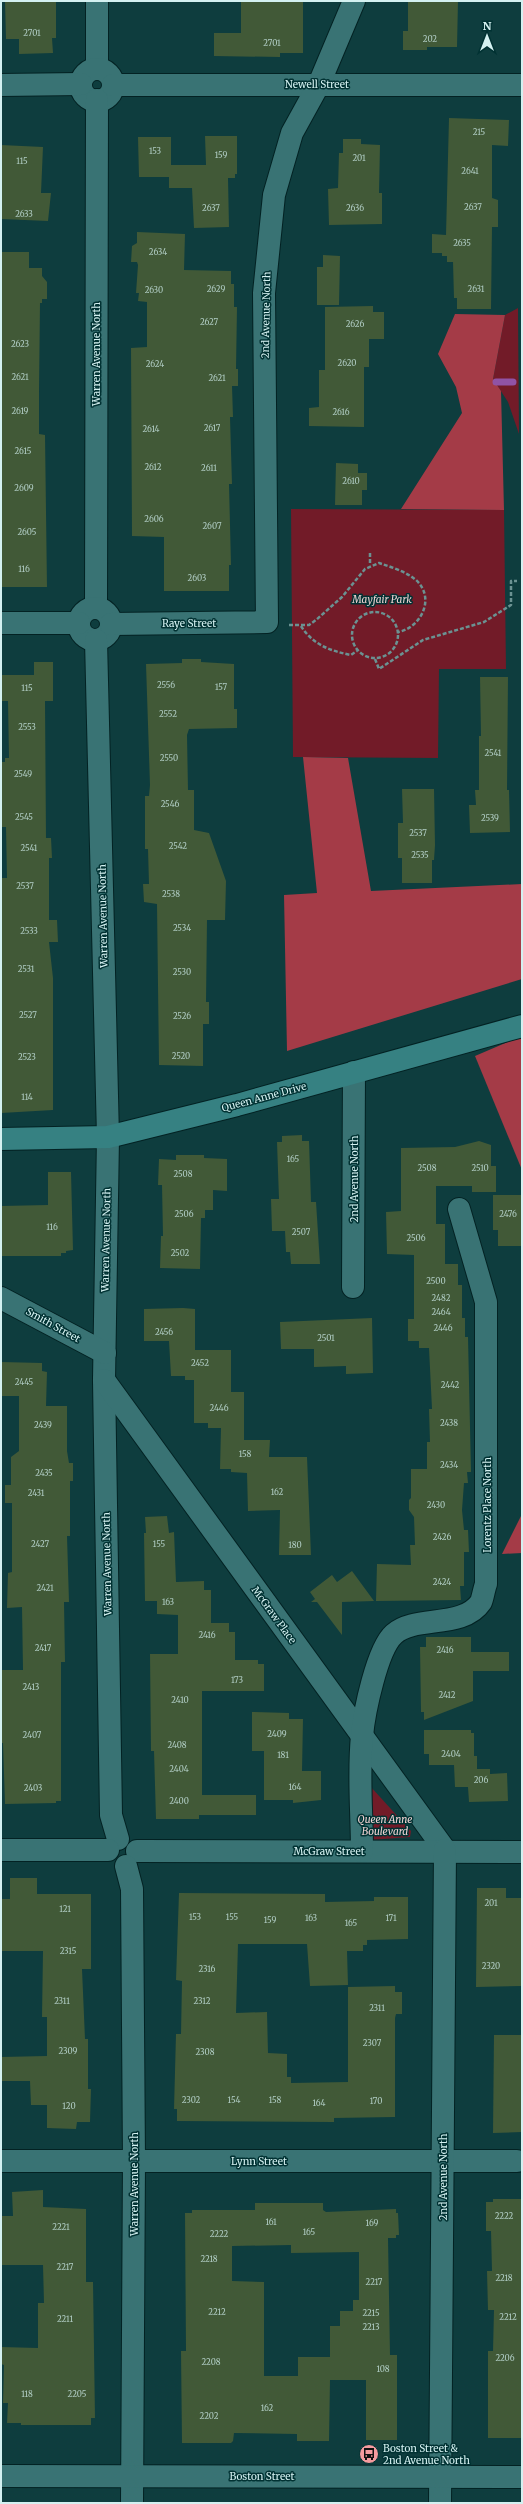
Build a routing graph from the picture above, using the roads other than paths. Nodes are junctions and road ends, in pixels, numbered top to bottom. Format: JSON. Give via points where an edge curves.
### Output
{"nodes":[{"id":1,"x":97,"y":1,"type":"edge"},
{"id":2,"x":354,"y":1,"type":"edge"},
{"id":3,"x":97,"y":69,"type":"junction"},
{"id":4,"x":81,"y":84,"type":"junction"},
{"id":5,"x":319,"y":84,"type":"junction"},
{"id":6,"x":1,"y":85,"type":"edge"},
{"id":7,"x":112,"y":85,"type":"junction"},
{"id":8,"x":522,"y":85,"type":"edge"},
{"id":9,"x":97,"y":100,"type":"junction"},
{"id":10,"x":96,"y":608,"type":"junction"},
{"id":11,"x":267,"y":622,"type":"joint"},
{"id":12,"x":1,"y":623,"type":"edge"},
{"id":13,"x":80,"y":623,"type":"junction"},
{"id":14,"x":111,"y":624,"type":"junction"},
{"id":15,"x":96,"y":640,"type":"junction"},
{"id":16,"x":522,"y":1026,"type":"edge"},
{"id":17,"x":354,"y":1072,"type":"junction"},
{"id":18,"x":108,"y":1137,"type":"junction"},
{"id":19,"x":1,"y":1139,"type":"edge"},
{"id":20,"x":459,"y":1209,"type":"dead end"},
{"id":21,"x":353,"y":1287,"type":"dead end"},
{"id":22,"x":1,"y":1298,"type":"edge"},
{"id":23,"x":105,"y":1353,"type":"junction"},
{"id":24,"x":104,"y":1380,"type":"junction"},
{"id":25,"x":362,"y":1736,"type":"junction"},
{"id":26,"x":113,"y":1845,"type":"junction"},
{"id":27,"x":1,"y":1850,"type":"edge"},
{"id":28,"x":445,"y":1850,"type":"junction"},
{"id":29,"x":362,"y":1852,"type":"junction"},
{"id":30,"x":522,"y":1852,"type":"edge"},
{"id":31,"x":131,"y":1859,"type":"junction"},
{"id":32,"x":1,"y":2161,"type":"edge"},
{"id":33,"x":134,"y":2161,"type":"junction"},
{"id":34,"x":443,"y":2161,"type":"junction"},
{"id":35,"x":517,"y":2161,"type":"dead end"},
{"id":36,"x":1,"y":2476,"type":"edge"},
{"id":37,"x":440,"y":2476,"type":"junction"},
{"id":38,"x":132,"y":2477,"type":"junction"},
{"id":39,"x":522,"y":2477,"type":"edge"},
{"id":40,"x":132,"y":2503,"type":"edge"},
{"id":41,"x":440,"y":2503,"type":"edge"}],
"edges":[{"from":1,"to":3,"type":"street"},
{"from":2,"to":5,"type":"street","name":"2nd Avenue North"},
{"from":3,"to":4,"type":"street","via":[[86,74]]},
{"from":3,"to":7,"type":"street","via":[[108,74]]},
{"from":4,"to":6,"type":"street"},
{"from":4,"to":9,"type":"street","via":[[84,94]]},
{"from":5,"to":7,"type":"street","name":"Newell Street"},
{"from":5,"to":8,"type":"street","name":"Newell Street"},
{"from":5,"to":11,"type":"street","name":"2nd Avenue North","via":[[292,133],[274,195],[264,293]]},
{"from":7,"to":9,"type":"street","via":[[108,96]]},
{"from":9,"to":10,"type":"street","name":"Warren Avenue North"},
{"from":10,"to":13,"type":"street","via":[[84,612]]},
{"from":10,"to":14,"type":"street","via":[[108,615]]},
{"from":11,"to":14,"type":"street","name":"Raye Street"},
{"from":12,"to":13,"type":"street"},
{"from":13,"to":15,"type":"street","via":[[84,635]]},
{"from":14,"to":15,"type":"street","via":[[107,635]]},
{"from":15,"to":18,"type":"street","name":"Warren Avenue North"},
{"from":16,"to":17,"type":"main road","name":"Queen Anne Drive"},
{"from":17,"to":18,"type":"main road","name":"Queen Anne Drive","via":[[237,1105]]},
{"from":17,"to":21,"type":"street","name":"2nd Avenue North"},
{"from":18,"to":19,"type":"main road","name":"Queen Anne Drive"},
{"from":18,"to":23,"type":"street","name":"Warren Avenue North"},
{"from":20,"to":25,"type":"street","name":"Lorentz Place North","via":[[486,1302],[486,1584],[481,1602],[465,1614],[412,1626],[395,1633],[386,1645],[376,1668]]},
{"from":22,"to":23,"type":"street","name":"Smith Street"},
{"from":23,"to":24,"type":"street","name":"Warren Avenue North"},
{"from":24,"to":25,"type":"street","name":"McGraw Place"},
{"from":24,"to":26,"type":"street","name":"Warren Avenue North"},
{"from":25,"to":28,"type":"street","name":"McGraw Place"},
{"from":25,"to":29,"type":"street"},
{"from":26,"to":27,"type":"street"},
{"from":26,"to":31,"type":"street","via":[[113,1863]]},
{"from":28,"to":29,"type":"street","name":"McGraw Street"},
{"from":28,"to":30,"type":"street","name":"McGraw Street"},
{"from":28,"to":34,"type":"street","name":"2nd Avenue North"},
{"from":29,"to":31,"type":"street","name":"McGraw Street"},
{"from":31,"to":33,"type":"street","name":"Warren Avenue North"},
{"from":32,"to":33,"type":"street","name":"Lynn Street"},
{"from":33,"to":34,"type":"street","name":"Lynn Street"},
{"from":33,"to":38,"type":"street","name":"Warren Avenue North"},
{"from":34,"to":35,"type":"street","name":"Lynn Street"},
{"from":34,"to":37,"type":"street","name":"2nd Avenue North"},
{"from":36,"to":38,"type":"street","name":"Boston Street"},
{"from":37,"to":38,"type":"street","name":"Boston Street"},
{"from":37,"to":39,"type":"street","name":"Boston Street"},
{"from":37,"to":41,"type":"street","name":"2nd Avenue North"},
{"from":38,"to":40,"type":"street","name":"Warren Avenue North"}]}
